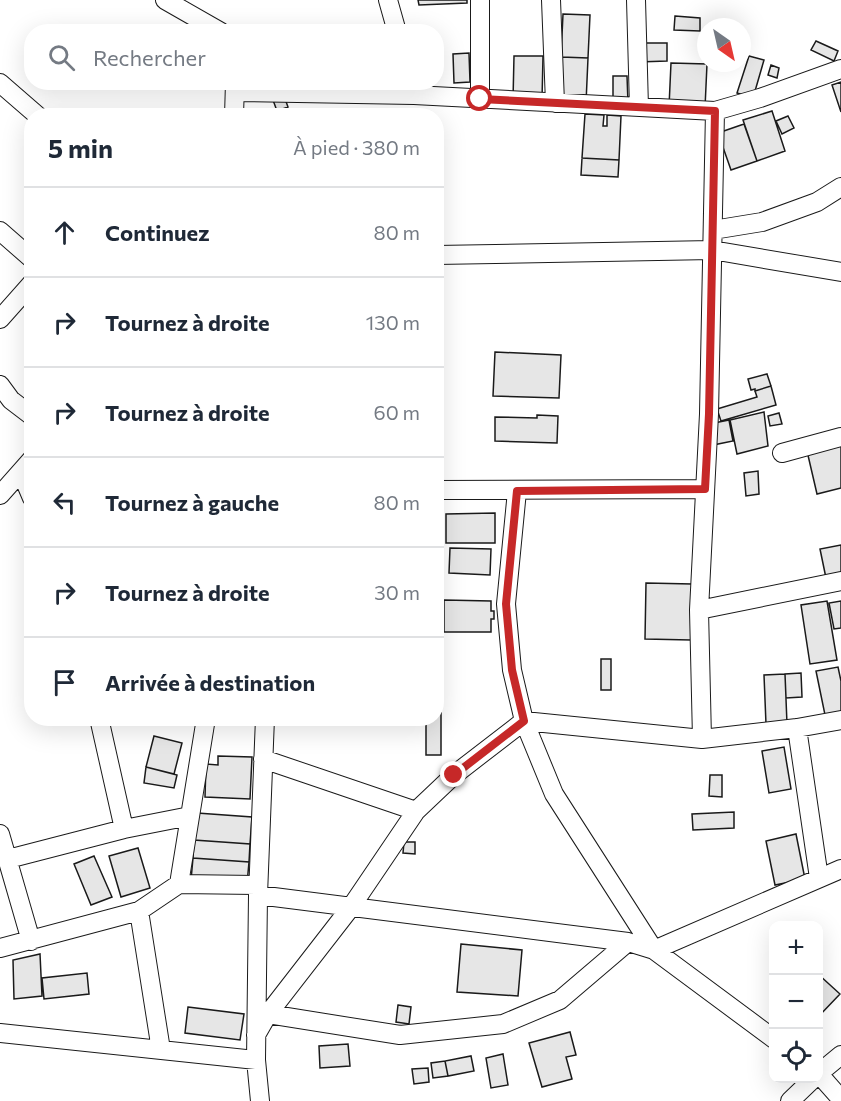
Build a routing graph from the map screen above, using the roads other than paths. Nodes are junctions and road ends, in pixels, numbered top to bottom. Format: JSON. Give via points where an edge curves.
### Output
{"nodes":[{"id":1,"x":165,"y":0,"type":"edge"},
{"id":2,"x":388,"y":0,"type":"edge"},
{"id":3,"x":480,"y":0,"type":"edge"},
{"id":4,"x":551,"y":0,"type":"edge"},
{"id":5,"x":636,"y":0,"type":"edge"},
{"id":6,"x":207,"y":24,"type":"edge"},
{"id":7,"x":395,"y":24,"type":"edge"},
{"id":8,"x":841,"y":69,"type":"edge"},
{"id":9,"x":0,"y":83,"type":"edge"},
{"id":10,"x":235,"y":90,"type":"edge"},
{"id":11,"x":419,"y":90,"type":"edge"},
{"id":12,"x":480,"y":99,"type":"junction"},
{"id":13,"x":555,"y":103,"type":"junction"},
{"id":14,"x":639,"y":107,"type":"junction"},
{"id":15,"x":29,"y":108,"type":"edge"},
{"id":16,"x":234,"y":108,"type":"edge"},
{"id":17,"x":715,"y":111,"type":"junction"},
{"id":18,"x":841,"y":187,"type":"edge"},
{"id":19,"x":713,"y":230,"type":"junction"},
{"id":20,"x":0,"y":231,"type":"edge"},
{"id":21,"x":712,"y":250,"type":"junction"},
{"id":22,"x":24,"y":252,"type":"edge"},
{"id":23,"x":444,"y":255,"type":"edge"},
{"id":24,"x":841,"y":272,"type":"edge"},
{"id":25,"x":24,"y":292,"type":"edge"},
{"id":26,"x":0,"y":319,"type":"edge"},
{"id":27,"x":0,"y":385,"type":"edge"},
{"id":28,"x":24,"y":410,"type":"edge"},
{"id":29,"x":841,"y":436,"type":"edge"},
{"id":30,"x":782,"y":453,"type":"dead end"},
{"id":31,"x":24,"y":467,"type":"edge"},
{"id":32,"x":705,"y":489,"type":"junction"},
{"id":33,"x":444,"y":490,"type":"edge"},
{"id":34,"x":517,"y":491,"type":"junction"},
{"id":35,"x":0,"y":495,"type":"edge"},
{"id":36,"x":841,"y":580,"type":"edge"},
{"id":37,"x":699,"y":610,"type":"junction"},
{"id":38,"x":841,"y":720,"type":"edge"},
{"id":39,"x":524,"y":721,"type":"junction"},
{"id":40,"x":101,"y":726,"type":"edge"},
{"id":41,"x":205,"y":726,"type":"edge"},
{"id":42,"x":265,"y":726,"type":"edge"},
{"id":43,"x":798,"y":728,"type":"junction"},
{"id":44,"x":702,"y":739,"type":"junction"},
{"id":45,"x":263,"y":759,"type":"junction"},
{"id":46,"x":416,"y":811,"type":"junction"},
{"id":47,"x":190,"y":816,"type":"junction"},
{"id":48,"x":124,"y":829,"type":"junction"},
{"id":49,"x":0,"y":834,"type":"edge"},
{"id":50,"x":8,"y":859,"type":"junction"},
{"id":51,"x":841,"y":869,"type":"edge"},
{"id":52,"x":819,"y":878,"type":"junction"},
{"id":53,"x":179,"y":884,"type":"junction"},
{"id":54,"x":258,"y":890,"type":"junction"},
{"id":55,"x":351,"y":907,"type":"junction"},
{"id":56,"x":139,"y":911,"type":"junction"},
{"id":57,"x":31,"y":940,"type":"junction"},
{"id":58,"x":628,"y":942,"type":"junction"},
{"id":59,"x":0,"y":948,"type":"edge"},
{"id":60,"x":654,"y":950,"type":"junction"},
{"id":61,"x":268,"y":1014,"type":"junction"},
{"id":62,"x":0,"y":1033,"type":"edge"},
{"id":63,"x":256,"y":1035,"type":"junction"},
{"id":64,"x":769,"y":1035,"type":"edge"},
{"id":65,"x":161,"y":1050,"type":"junction"},
{"id":66,"x":841,"y":1055,"type":"edge"},
{"id":67,"x":256,"y":1060,"type":"junction"},
{"id":68,"x":823,"y":1070,"type":"edge"},
{"id":69,"x":823,"y":1078,"type":"edge"},
{"id":70,"x":809,"y":1083,"type":"edge"},
{"id":71,"x":254,"y":1098,"type":"edge"},
{"id":72,"x":841,"y":1099,"type":"edge"},
{"id":73,"x":790,"y":1101,"type":"edge"}],
"edges":[{"from":1,"to":6,"type":"street"},
{"from":2,"to":7,"type":"street"},
{"from":3,"to":12,"type":"street"},
{"from":4,"to":13,"type":"street"},
{"from":5,"to":14,"type":"street"},
{"from":8,"to":17,"type":"street"},
{"from":9,"to":15,"type":"street"},
{"from":10,"to":16,"type":"street"},
{"from":11,"to":12,"type":"street"},
{"from":12,"to":13,"type":"street"},
{"from":13,"to":14,"type":"street"},
{"from":14,"to":17,"type":"street"},
{"from":17,"to":19,"type":"street"},
{"from":18,"to":19,"type":"street","via":[[817,202],[762,222]]},
{"from":19,"to":21,"type":"street"},
{"from":20,"to":22,"type":"street"},
{"from":21,"to":23,"type":"street"},
{"from":21,"to":24,"type":"street"},
{"from":21,"to":32,"type":"street"},
{"from":25,"to":26,"type":"street"},
{"from":27,"to":28,"type":"street"},
{"from":29,"to":30,"type":"street"},
{"from":31,"to":35,"type":"street"},
{"from":32,"to":34,"type":"street"},
{"from":32,"to":37,"type":"street"},
{"from":33,"to":34,"type":"street"},
{"from":34,"to":39,"type":"street","via":[[506,604],[512,670]]},
{"from":36,"to":37,"type":"street"},
{"from":37,"to":44,"type":"street"},
{"from":38,"to":43,"type":"street"},
{"from":39,"to":44,"type":"street"},
{"from":39,"to":46,"type":"street","via":[[454,775]]},
{"from":39,"to":60,"type":"street","via":[[554,794]]},
{"from":40,"to":48,"type":"street"},
{"from":41,"to":47,"type":"street"},
{"from":42,"to":45,"type":"street"},
{"from":43,"to":44,"type":"street"},
{"from":43,"to":52,"type":"street"},
{"from":45,"to":46,"type":"street"},
{"from":45,"to":54,"type":"street"},
{"from":46,"to":55,"type":"street"},
{"from":47,"to":48,"type":"street"},
{"from":47,"to":53,"type":"street"},
{"from":48,"to":50,"type":"street"},
{"from":49,"to":50,"type":"street"},
{"from":50,"to":57,"type":"street"},
{"from":51,"to":52,"type":"street"},
{"from":52,"to":60,"type":"street"},
{"from":53,"to":54,"type":"street"},
{"from":53,"to":56,"type":"street"},
{"from":54,"to":55,"type":"street"},
{"from":54,"to":63,"type":"street"},
{"from":55,"to":58,"type":"street"},
{"from":55,"to":61,"type":"street"},
{"from":56,"to":57,"type":"street"},
{"from":56,"to":65,"type":"street"},
{"from":57,"to":59,"type":"street"},
{"from":58,"to":60,"type":"street"},
{"from":58,"to":61,"type":"street","via":[[560,1000],[503,1024],[400,1035]]},
{"from":60,"to":64,"type":"street"},
{"from":61,"to":63,"type":"street"},
{"from":62,"to":65,"type":"street"},
{"from":63,"to":67,"type":"street"},
{"from":65,"to":67,"type":"street"},
{"from":66,"to":68,"type":"street"},
{"from":67,"to":71,"type":"street"},
{"from":69,"to":72,"type":"street"},
{"from":70,"to":73,"type":"street"}]}
